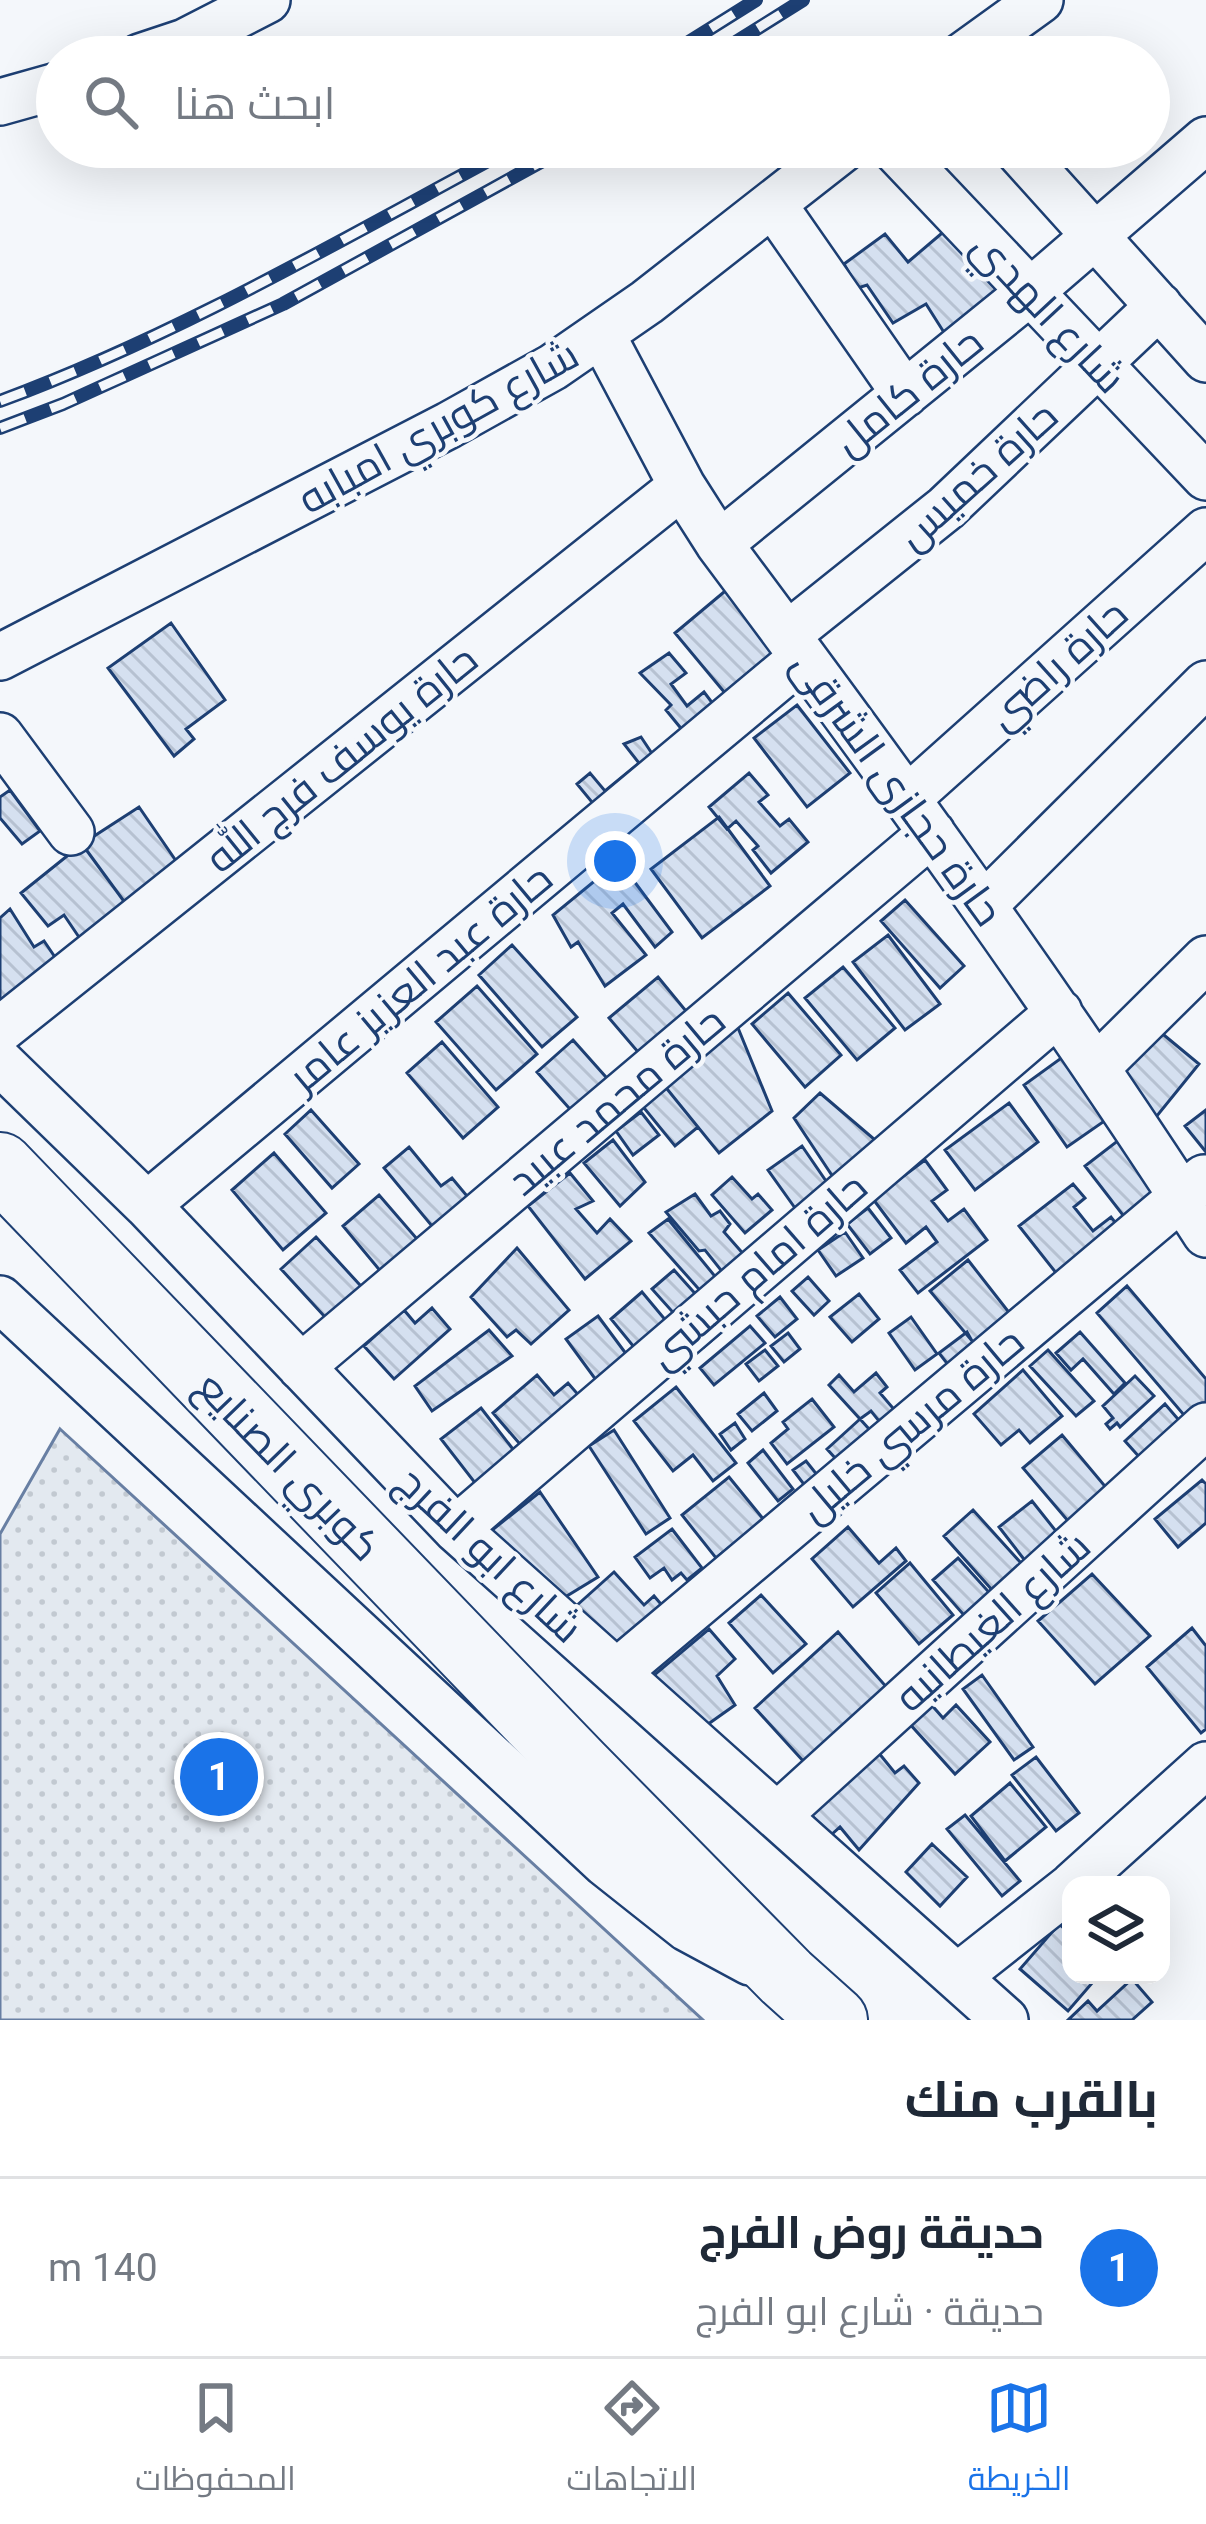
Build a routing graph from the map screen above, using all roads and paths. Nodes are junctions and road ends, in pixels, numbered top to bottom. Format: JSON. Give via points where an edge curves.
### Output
{"nodes":[{"id":1,"x":1040,"y":0,"type":"edge"},
{"id":2,"x":256,"y":2,"type":"edge"},
{"id":3,"x":195,"y":36,"type":"edge"},
{"id":4,"x":990,"y":36,"type":"edge"},
{"id":5,"x":36,"y":92,"type":"edge"},
{"id":6,"x":0,"y":102,"type":"edge"},
{"id":7,"x":1206,"y":140,"type":"edge"},
{"id":8,"x":818,"y":168,"type":"edge"},
{"id":9,"x":913,"y":168,"type":"edge"},
{"id":10,"x":1035,"y":168,"type":"edge"},
{"id":11,"x":773,"y":204,"type":"junction"},
{"id":12,"x":1095,"y":236,"type":"junction"},
{"id":13,"x":1030,"y":292,"type":"junction"},
{"id":14,"x":1159,"y":306,"type":"junction"},
{"id":15,"x":602,"y":335,"type":"junction"},
{"id":16,"x":1206,"y":359,"type":"edge"},
{"id":17,"x":1098,"y":364,"type":"junction"},
{"id":18,"x":904,"y":394,"type":"junction"},
{"id":19,"x":1206,"y":477,"type":"edge"},
{"id":20,"x":682,"y":486,"type":"junction"},
{"id":21,"x":1206,"y":531,"type":"edge"},
{"id":22,"x":719,"y":544,"type":"junction"},
{"id":23,"x":795,"y":646,"type":"junction"},
{"id":24,"x":0,"y":657,"type":"edge"},
{"id":25,"x":1206,"y":684,"type":"edge"},
{"id":26,"x":0,"y":736,"type":"edge"},
{"id":27,"x":920,"y":816,"type":"junction"},
{"id":28,"x":70,"y":832,"type":"dead end"},
{"id":29,"x":984,"y":905,"type":"junction"},
{"id":30,"x":1206,"y":959,"type":"edge"},
{"id":31,"x":1059,"y":1012,"type":"junction"},
{"id":32,"x":0,"y":1030,"type":"edge"},
{"id":33,"x":0,"y":1062,"type":"edge"},
{"id":34,"x":1098,"y":1066,"type":"junction"},
{"id":35,"x":0,"y":1166,"type":"edge"},
{"id":36,"x":1198,"y":1202,"type":"edge"},
{"id":37,"x":147,"y":1205,"type":"junction"},
{"id":38,"x":0,"y":1300,"type":"edge"},
{"id":39,"x":301,"y":1367,"type":"junction"},
{"id":40,"x":1206,"y":1426,"type":"edge"},
{"id":41,"x":456,"y":1529,"type":"junction"},
{"id":42,"x":616,"y":1672,"type":"junction"},
{"id":43,"x":1206,"y":1765,"type":"edge"},
{"id":44,"x":777,"y":1816,"type":"junction"},
{"id":45,"x":1083,"y":1876,"type":"edge"},
{"id":46,"x":1062,"y":1894,"type":"edge"},
{"id":47,"x":786,"y":1977,"type":"junction"},
{"id":48,"x":957,"y":1977,"type":"junction"},
{"id":49,"x":834,"y":2020,"type":"edge"},
{"id":50,"x":1005,"y":2020,"type":"edge"}],
"edges":[{"from":1,"to":4,"type":"street"},
{"from":2,"to":3,"type":"street"},
{"from":5,"to":6,"type":"street"},
{"from":7,"to":12,"type":"street","name":"حارة كامل"},
{"from":8,"to":11,"type":"street","name":"شارع كوبري امبابه"},
{"from":9,"to":13,"type":"street","name":"شارع الهدي"},
{"from":10,"to":12,"type":"street","name":"شارع الهدي"},
{"from":11,"to":15,"type":"street","name":"شارع كوبري امبابه"},
{"from":11,"to":18,"type":"street"},
{"from":12,"to":13,"type":"street","name":"حارة كامل"},
{"from":12,"to":14,"type":"street","name":"شارع الهدي"},
{"from":13,"to":17,"type":"street","name":"شارع الهدي"},
{"from":13,"to":18,"type":"street","name":"حارة كامل"},
{"from":14,"to":16,"type":"street","name":"شارع الهدي"},
{"from":14,"to":17,"type":"street","name":"حارة خميس"},
{"from":15,"to":20,"type":"street","name":"حارة حجازى الشرقى"},
{"from":15,"to":24,"type":"street","name":"شارع كوبري امبابه","via":[[501,397]]},
{"from":17,"to":19,"type":"street","name":"شارع الهدي"},
{"from":17,"to":23,"type":"street","name":"حارة خميس"},
{"from":18,"to":22,"type":"street","name":"حارة كامل"},
{"from":20,"to":22,"type":"street","name":"حارة حجازى الشرقى"},
{"from":20,"to":32,"type":"street","name":"حارة يوسف فرج الله"},
{"from":21,"to":27,"type":"street","name":"حارة راضي"},
{"from":22,"to":23,"type":"street","name":"حارة حجازى الشرقى"},
{"from":23,"to":27,"type":"street","name":"حارة حجازى الشرقى"},
{"from":23,"to":37,"type":"street","name":"حارة عبد العزيز عامر"},
{"from":25,"to":29,"type":"street"},
{"from":26,"to":28,"type":"street"},
{"from":27,"to":29,"type":"street","name":"حارة حجازى الشرقى"},
{"from":27,"to":39,"type":"street","name":"حارة محمد عبيد"},
{"from":29,"to":31,"type":"street","name":"حارة حجازى الشرقى"},
{"from":30,"to":34,"type":"street"},
{"from":31,"to":34,"type":"street","name":"حارة حجازى الشرقى"},
{"from":31,"to":41,"type":"street","name":"حارة امام حبشي"},
{"from":33,"to":37,"type":"street","name":"شارع ابو الفرج"},
{"from":34,"to":36,"type":"street","name":"حارة حجازى الشرقى"},
{"from":35,"to":47,"type":"main road","name":"كوبري الصنايع"},
{"from":36,"to":42,"type":"street","name":"حارة مرسي خليل"},
{"from":37,"to":39,"type":"street","name":"شارع ابو الفرج"},
{"from":38,"to":47,"type":"street","via":[[643,1896],[735,1956]]},
{"from":39,"to":41,"type":"street","name":"شارع ابو الفرج"},
{"from":40,"to":44,"type":"street","name":"شارع الغيطانيه"},
{"from":41,"to":42,"type":"street","name":"شارع ابو الفرج"},
{"from":42,"to":44,"type":"street","name":"شارع ابو الفرج"},
{"from":43,"to":45,"type":"street"},
{"from":44,"to":48,"type":"street","name":"شارع ابو الفرج"},
{"from":46,"to":48,"type":"street"},
{"from":47,"to":49,"type":"main road"},
{"from":48,"to":50,"type":"street","name":"شارع ابو الفرج"}]}
